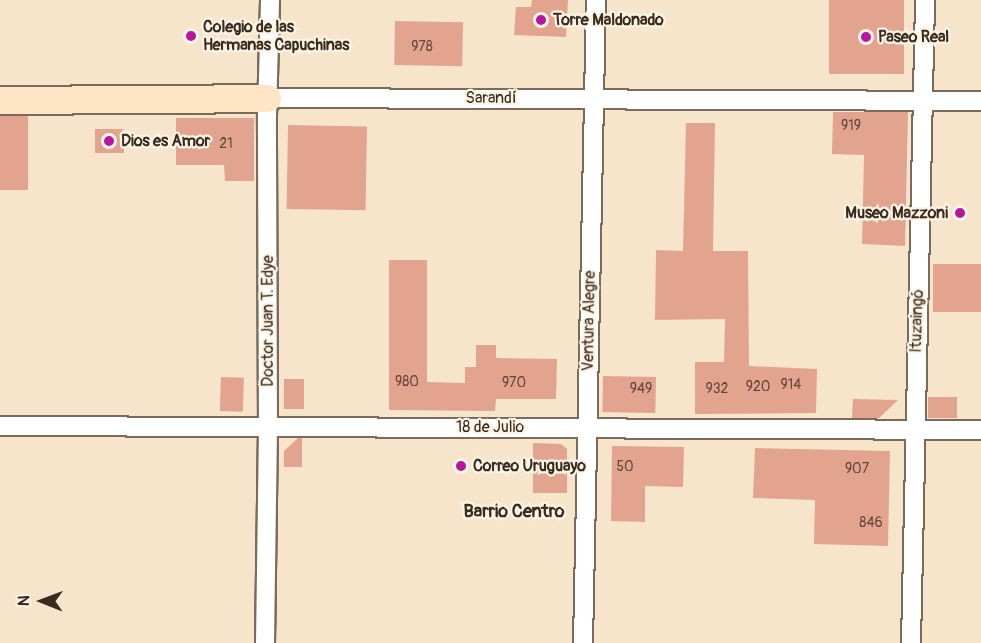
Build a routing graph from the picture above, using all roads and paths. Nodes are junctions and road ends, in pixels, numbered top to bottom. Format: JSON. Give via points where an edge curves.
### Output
{"nodes":[{"id":1,"x":270,"y":0,"type":"edge"},
{"id":2,"x":596,"y":0,"type":"edge"},
{"id":3,"x":925,"y":0,"type":"edge"},
{"id":4,"x":267,"y":98,"type":"junction"},
{"id":5,"x":594,"y":98,"type":"junction"},
{"id":6,"x":0,"y":100,"type":"edge"},
{"id":7,"x":923,"y":101,"type":"junction"},
{"id":8,"x":981,"y":101,"type":"edge"},
{"id":9,"x":0,"y":426,"type":"edge"},
{"id":10,"x":587,"y":427,"type":"junction"},
{"id":11,"x":268,"y":429,"type":"junction"},
{"id":12,"x":914,"y":430,"type":"junction"},
{"id":13,"x":981,"y":430,"type":"edge"},
{"id":14,"x":265,"y":643,"type":"edge"},
{"id":15,"x":583,"y":643,"type":"edge"},
{"id":16,"x":911,"y":643,"type":"edge"}],
"edges":[{"from":1,"to":4,"type":"street","name":"Doctor Juan T. Edye"},
{"from":2,"to":5,"type":"street","name":"Ventura Alegre"},
{"from":3,"to":7,"type":"street","name":"Ituzaingó"},
{"from":4,"to":5,"type":"street","name":"Sarandí"},
{"from":4,"to":6,"type":"street","name":"Sarandí"},
{"from":4,"to":11,"type":"street","name":"Doctor Juan T. Edye"},
{"from":5,"to":7,"type":"street","name":"Sarandí"},
{"from":5,"to":10,"type":"street","name":"Ventura Alegre"},
{"from":7,"to":8,"type":"street","name":"Sarandí"},
{"from":7,"to":12,"type":"street","name":"Ituzaingó"},
{"from":9,"to":11,"type":"street","name":"18 de Julio"},
{"from":10,"to":11,"type":"street","name":"18 de Julio"},
{"from":10,"to":12,"type":"street","name":"18 de Julio"},
{"from":10,"to":15,"type":"street","name":"Ventura Alegre"},
{"from":11,"to":14,"type":"street","name":"Doctor Juan T. Edye"},
{"from":12,"to":13,"type":"street","name":"18 de Julio"},
{"from":12,"to":16,"type":"street","name":"Ituzaingó"}]}
